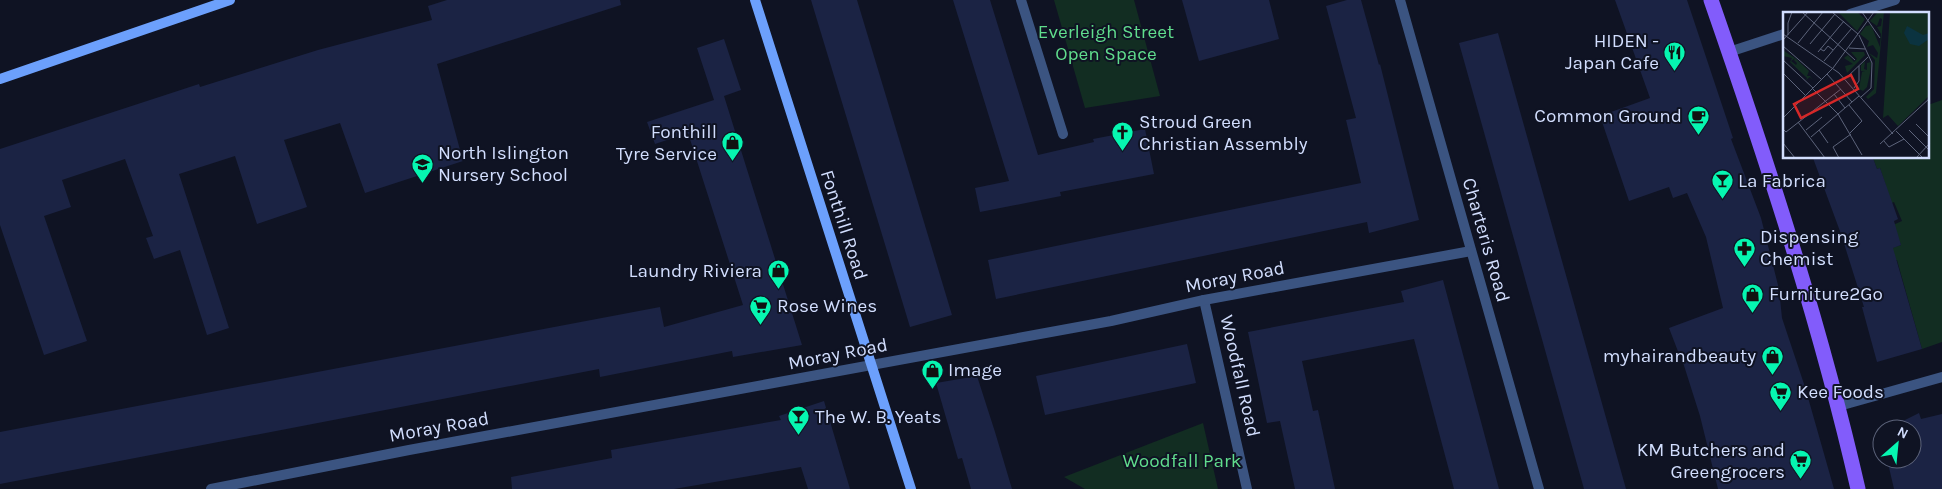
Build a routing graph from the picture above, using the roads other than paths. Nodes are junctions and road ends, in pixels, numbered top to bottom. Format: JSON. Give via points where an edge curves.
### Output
{"nodes":[{"id":1,"x":230,"y":0,"type":"edge"},
{"id":2,"x":755,"y":0,"type":"edge"},
{"id":3,"x":1021,"y":0,"type":"edge"},
{"id":4,"x":1400,"y":0,"type":"edge"},
{"id":5,"x":1711,"y":0,"type":"edge"},
{"id":6,"x":1895,"y":0,"type":"edge"},
{"id":7,"x":1856,"y":12,"type":"edge"},
{"id":8,"x":1783,"y":34,"type":"edge"},
{"id":9,"x":1729,"y":52,"type":"junction"},
{"id":10,"x":0,"y":79,"type":"edge"},
{"id":11,"x":1063,"y":134,"type":"dead end"},
{"id":12,"x":1471,"y":251,"type":"junction"},
{"id":13,"x":1204,"y":300,"type":"junction"},
{"id":14,"x":871,"y":366,"type":"junction"},
{"id":15,"x":1942,"y":378,"type":"edge"},
{"id":16,"x":1839,"y":406,"type":"junction"},
{"id":17,"x":211,"y":489,"type":"edge"},
{"id":18,"x":911,"y":489,"type":"edge"},
{"id":19,"x":1247,"y":489,"type":"edge"},
{"id":20,"x":1539,"y":489,"type":"edge"},
{"id":21,"x":1858,"y":489,"type":"edge"}],
"edges":[{"from":1,"to":10,"type":"street"},
{"from":2,"to":14,"type":"street","name":"Fonthill Road"},
{"from":3,"to":11,"type":"street"},
{"from":4,"to":12,"type":"street","name":"Charteris Road"},
{"from":5,"to":9,"type":"main road"},
{"from":6,"to":7,"type":"street"},
{"from":8,"to":9,"type":"street"},
{"from":9,"to":16,"type":"main road"},
{"from":12,"to":13,"type":"street","name":"Moray Road"},
{"from":12,"to":20,"type":"street","name":"Charteris Road"},
{"from":13,"to":14,"type":"street","name":"Moray Road","via":[[1111,321]]},
{"from":13,"to":19,"type":"street","name":"Woodfall Road"},
{"from":14,"to":17,"type":"street","name":"Moray Road"},
{"from":14,"to":18,"type":"street","name":"Fonthill Road"},
{"from":15,"to":16,"type":"street"},
{"from":16,"to":21,"type":"main road"}]}
